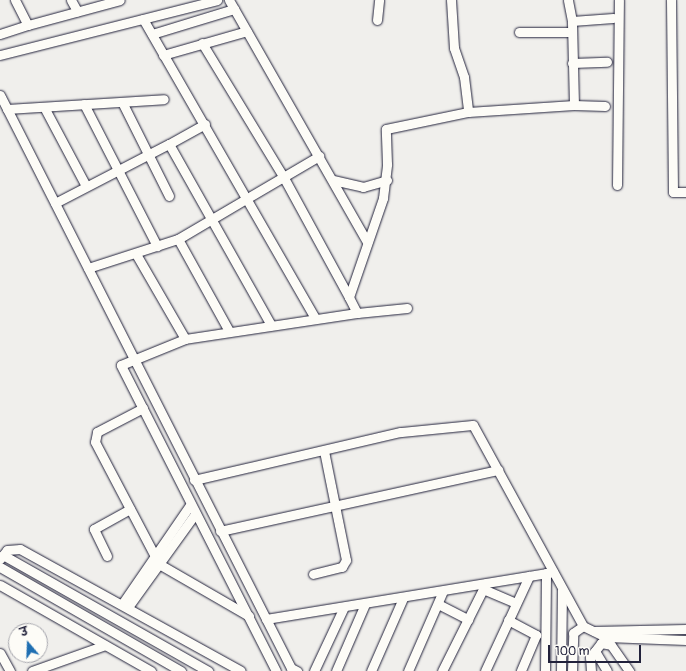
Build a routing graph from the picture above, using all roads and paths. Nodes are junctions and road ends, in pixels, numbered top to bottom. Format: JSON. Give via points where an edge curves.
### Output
{"nodes":[{"id":1,"x":15,"y":0,"type":"edge"},
{"id":2,"x":71,"y":0,"type":"edge"},
{"id":3,"x":119,"y":0,"type":"edge"},
{"id":4,"x":217,"y":0,"type":"edge"},
{"id":5,"x":229,"y":0,"type":"edge"},
{"id":6,"x":379,"y":0,"type":"edge"},
{"id":7,"x":451,"y":0,"type":"edge"},
{"id":8,"x":568,"y":0,"type":"edge"},
{"id":9,"x":619,"y":0,"type":"edge"},
{"id":10,"x":670,"y":0,"type":"edge"},
{"id":11,"x":234,"y":8,"type":"junction"},
{"id":12,"x":77,"y":11,"type":"junction"},
{"id":13,"x":613,"y":18,"type":"dead end"},
{"id":14,"x":143,"y":19,"type":"junction"},
{"id":15,"x":377,"y":20,"type":"dead end"},
{"id":16,"x":572,"y":21,"type":"junction"},
{"id":17,"x":28,"y":25,"type":"junction"},
{"id":18,"x":247,"y":31,"type":"junction"},
{"id":19,"x":519,"y":32,"type":"dead end"},
{"id":20,"x":571,"y":32,"type":"junction"},
{"id":21,"x":0,"y":34,"type":"edge"},
{"id":22,"x":152,"y":34,"type":"junction"},
{"id":23,"x":202,"y":43,"type":"junction"},
{"id":24,"x":0,"y":55,"type":"edge"},
{"id":25,"x":163,"y":55,"type":"junction"},
{"id":26,"x":606,"y":62,"type":"dead end"},
{"id":27,"x":572,"y":63,"type":"junction"},
{"id":28,"x":0,"y":95,"type":"edge"},
{"id":29,"x":164,"y":99,"type":"dead end"},
{"id":30,"x":122,"y":102,"type":"junction"},
{"id":31,"x":84,"y":104,"type":"junction"},
{"id":32,"x":574,"y":105,"type":"junction"},
{"id":33,"x":605,"y":106,"type":"dead end"},
{"id":34,"x":44,"y":107,"type":"junction"},
{"id":35,"x":7,"y":109,"type":"junction"},
{"id":36,"x":468,"y":112,"type":"junction"},
{"id":37,"x":205,"y":124,"type":"junction"},
{"id":38,"x":169,"y":144,"type":"junction"},
{"id":39,"x":148,"y":155,"type":"junction"},
{"id":40,"x":319,"y":156,"type":"junction"},
{"id":41,"x":118,"y":170,"type":"junction"},
{"id":42,"x":284,"y":178,"type":"junction"},
{"id":43,"x":333,"y":180,"type":"junction"},
{"id":44,"x":387,"y":180,"type":"junction"},
{"id":45,"x":617,"y":185,"type":"dead end"},
{"id":46,"x":86,"y":186,"type":"junction"},
{"id":47,"x":686,"y":192,"type":"edge"},
{"id":48,"x":169,"y":196,"type":"dead end"},
{"id":49,"x":247,"y":199,"type":"junction"},
{"id":50,"x":55,"y":203,"type":"junction"},
{"id":51,"x":213,"y":218,"type":"junction"},
{"id":52,"x":178,"y":239,"type":"junction"},
{"id":53,"x":367,"y":242,"type":"junction"},
{"id":54,"x":157,"y":246,"type":"junction"},
{"id":55,"x":136,"y":254,"type":"junction"},
{"id":56,"x":88,"y":268,"type":"junction"},
{"id":57,"x":349,"y":298,"type":"junction"},
{"id":58,"x":407,"y":308,"type":"dead end"},
{"id":59,"x":357,"y":313,"type":"junction"},
{"id":60,"x":315,"y":318,"type":"junction"},
{"id":61,"x":272,"y":325,"type":"junction"},
{"id":62,"x":229,"y":331,"type":"junction"},
{"id":63,"x":185,"y":339,"type":"junction"},
{"id":64,"x":134,"y":359,"type":"junction"},
{"id":65,"x":143,"y":408,"type":"junction"},
{"id":66,"x":324,"y":451,"type":"junction"},
{"id":67,"x":498,"y":470,"type":"junction"},
{"id":68,"x":194,"y":480,"type":"junction"},
{"id":69,"x":206,"y":504,"type":"junction"},
{"id":70,"x":335,"y":506,"type":"junction"},
{"id":71,"x":130,"y":508,"type":"junction"},
{"id":72,"x":192,"y":509,"type":"junction"},
{"id":73,"x":220,"y":531,"type":"junction"},
{"id":74,"x":107,"y":556,"type":"dead end"},
{"id":75,"x":1,"y":557,"type":"edge"},
{"id":76,"x":157,"y":560,"type":"junction"},
{"id":77,"x":0,"y":567,"type":"edge"},
{"id":78,"x":550,"y":572,"type":"junction"},
{"id":79,"x":313,"y":574,"type":"dead end"},
{"id":80,"x":529,"y":576,"type":"junction"},
{"id":81,"x":0,"y":585,"type":"edge"},
{"id":82,"x":484,"y":586,"type":"junction"},
{"id":83,"x":562,"y":588,"type":"junction"},
{"id":84,"x":443,"y":591,"type":"junction"},
{"id":85,"x":403,"y":598,"type":"junction"},
{"id":86,"x":516,"y":603,"type":"junction"},
{"id":87,"x":365,"y":604,"type":"junction"},
{"id":88,"x":438,"y":604,"type":"junction"},
{"id":89,"x":125,"y":605,"type":"junction"},
{"id":90,"x":344,"y":607,"type":"junction"},
{"id":91,"x":250,"y":616,"type":"junction"},
{"id":92,"x":468,"y":618,"type":"junction"},
{"id":93,"x":266,"y":620,"type":"junction"},
{"id":94,"x":508,"y":620,"type":"junction"},
{"id":95,"x":583,"y":626,"type":"junction"},
{"id":96,"x":686,"y":629,"type":"edge"},
{"id":97,"x":594,"y":631,"type":"junction"},
{"id":98,"x":686,"y":640,"type":"edge"},
{"id":99,"x":105,"y":645,"type":"junction"},
{"id":100,"x":595,"y":649,"type":"junction"},
{"id":101,"x":0,"y":653,"type":"edge"},
{"id":102,"x":10,"y":671,"type":"edge"},
{"id":103,"x":32,"y":671,"type":"edge"},
{"id":104,"x":151,"y":671,"type":"edge"},
{"id":105,"x":181,"y":671,"type":"edge"},
{"id":106,"x":208,"y":671,"type":"edge"},
{"id":107,"x":241,"y":671,"type":"edge"},
{"id":108,"x":276,"y":671,"type":"edge"},
{"id":109,"x":297,"y":671,"type":"edge"},
{"id":110,"x":314,"y":671,"type":"edge"},
{"id":111,"x":336,"y":671,"type":"edge"},
{"id":112,"x":372,"y":671,"type":"edge"},
{"id":113,"x":408,"y":671,"type":"edge"},
{"id":114,"x":442,"y":671,"type":"edge"},
{"id":115,"x":485,"y":671,"type":"edge"},
{"id":116,"x":520,"y":671,"type":"edge"},
{"id":117,"x":545,"y":671,"type":"edge"},
{"id":118,"x":561,"y":671,"type":"edge"},
{"id":119,"x":572,"y":671,"type":"edge"},
{"id":120,"x":591,"y":671,"type":"edge"},
{"id":121,"x":608,"y":671,"type":"edge"},
{"id":122,"x":629,"y":671,"type":"edge"}],
"edges":[{"from":1,"to":17,"type":"street"},
{"from":2,"to":12,"type":"street"},
{"from":3,"to":12,"type":"street"},
{"from":4,"to":14,"type":"street"},
{"from":5,"to":11,"type":"street"},
{"from":6,"to":15,"type":"street"},
{"from":7,"to":36,"type":"street","via":[[454,48],[464,77]]},
{"from":8,"to":16,"type":"street"},
{"from":9,"to":45,"type":"street"},
{"from":10,"to":47,"type":"street","via":[[673,192]]},
{"from":11,"to":18,"type":"street"},
{"from":11,"to":22,"type":"street"},
{"from":12,"to":17,"type":"street"},
{"from":13,"to":16,"type":"street"},
{"from":14,"to":22,"type":"street"},
{"from":14,"to":24,"type":"street"},
{"from":16,"to":20,"type":"street"},
{"from":17,"to":21,"type":"street"},
{"from":18,"to":23,"type":"street"},
{"from":18,"to":40,"type":"street"},
{"from":19,"to":20,"type":"street"},
{"from":20,"to":27,"type":"street"},
{"from":22,"to":25,"type":"street"},
{"from":23,"to":25,"type":"street"},
{"from":23,"to":42,"type":"street"},
{"from":25,"to":37,"type":"street"},
{"from":26,"to":27,"type":"street"},
{"from":27,"to":32,"type":"street"},
{"from":28,"to":35,"type":"street"},
{"from":29,"to":30,"type":"street"},
{"from":30,"to":31,"type":"street"},
{"from":30,"to":39,"type":"street"},
{"from":31,"to":34,"type":"street"},
{"from":31,"to":41,"type":"street"},
{"from":32,"to":33,"type":"street"},
{"from":32,"to":36,"type":"street"},
{"from":34,"to":35,"type":"street"},
{"from":34,"to":46,"type":"street"},
{"from":35,"to":50,"type":"street"},
{"from":36,"to":44,"type":"street","via":[[386,129]]},
{"from":37,"to":38,"type":"street"},
{"from":37,"to":49,"type":"street"},
{"from":38,"to":39,"type":"street"},
{"from":38,"to":51,"type":"street"},
{"from":39,"to":41,"type":"street"},
{"from":39,"to":48,"type":"street"},
{"from":40,"to":42,"type":"street"},
{"from":40,"to":43,"type":"street"},
{"from":41,"to":46,"type":"street"},
{"from":41,"to":54,"type":"street"},
{"from":42,"to":49,"type":"street"},
{"from":42,"to":57,"type":"street"},
{"from":43,"to":44,"type":"street","via":[[363,187]]},
{"from":43,"to":53,"type":"street"},
{"from":44,"to":53,"type":"street"},
{"from":46,"to":50,"type":"street"},
{"from":49,"to":51,"type":"street"},
{"from":49,"to":60,"type":"street"},
{"from":50,"to":56,"type":"street"},
{"from":51,"to":52,"type":"street"},
{"from":51,"to":61,"type":"street"},
{"from":52,"to":54,"type":"street"},
{"from":52,"to":62,"type":"street"},
{"from":53,"to":57,"type":"street"},
{"from":54,"to":55,"type":"street"},
{"from":55,"to":56,"type":"street"},
{"from":55,"to":63,"type":"street"},
{"from":56,"to":64,"type":"street"},
{"from":57,"to":59,"type":"street"},
{"from":58,"to":59,"type":"street"},
{"from":59,"to":60,"type":"street"},
{"from":60,"to":61,"type":"street"},
{"from":61,"to":62,"type":"street"},
{"from":62,"to":63,"type":"street"},
{"from":63,"to":64,"type":"street"},
{"from":64,"to":65,"type":"street","via":[[121,365]]},
{"from":64,"to":68,"type":"street"},
{"from":65,"to":71,"type":"street","via":[[96,432],[94,437]]},
{"from":65,"to":72,"type":"street"},
{"from":66,"to":67,"type":"street","via":[[401,432],[469,424],[476,428]]},
{"from":66,"to":68,"type":"street"},
{"from":66,"to":70,"type":"street"},
{"from":67,"to":70,"type":"street"},
{"from":67,"to":78,"type":"street"},
{"from":68,"to":69,"type":"street"},
{"from":69,"to":72,"type":"street"},
{"from":69,"to":73,"type":"street"},
{"from":70,"to":73,"type":"street"},
{"from":70,"to":79,"type":"street","via":[[346,564]]},
{"from":71,"to":74,"type":"street","via":[[94,529]]},
{"from":71,"to":76,"type":"street"},
{"from":72,"to":76,"type":"street"},
{"from":72,"to":91,"type":"street"},
{"from":73,"to":93,"type":"street"},
{"from":75,"to":89,"type":"street","via":[[7,550],[20,549]]},
{"from":75,"to":106,"type":"street"},
{"from":76,"to":89,"type":"street"},
{"from":76,"to":91,"type":"street"},
{"from":77,"to":105,"type":"street"},
{"from":78,"to":80,"type":"street"},
{"from":78,"to":83,"type":"street"},
{"from":78,"to":117,"type":"street"},
{"from":80,"to":82,"type":"street"},
{"from":80,"to":86,"type":"street"},
{"from":81,"to":99,"type":"street"},
{"from":82,"to":84,"type":"street"},
{"from":82,"to":86,"type":"street"},
{"from":82,"to":92,"type":"street"},
{"from":83,"to":95,"type":"street"},
{"from":83,"to":118,"type":"street"},
{"from":84,"to":85,"type":"street"},
{"from":84,"to":88,"type":"street"},
{"from":85,"to":87,"type":"street"},
{"from":85,"to":112,"type":"street"},
{"from":86,"to":94,"type":"street"},
{"from":87,"to":90,"type":"street"},
{"from":87,"to":111,"type":"street"},
{"from":88,"to":92,"type":"street"},
{"from":88,"to":113,"type":"street"},
{"from":89,"to":107,"type":"street"},
{"from":90,"to":93,"type":"street"},
{"from":90,"to":110,"type":"street"},
{"from":91,"to":108,"type":"street"},
{"from":92,"to":114,"type":"street"},
{"from":93,"to":109,"type":"street","via":[[291,668]]},
{"from":94,"to":115,"type":"street"},
{"from":94,"to":116,"type":"street","via":[[536,635]]},
{"from":95,"to":97,"type":"street"},
{"from":95,"to":119,"type":"street","via":[[572,633]]},
{"from":96,"to":97,"type":"street"},
{"from":97,"to":98,"type":"street","via":[[606,637]]},
{"from":97,"to":100,"type":"street"},
{"from":99,"to":103,"type":"street"},
{"from":99,"to":104,"type":"street"},
{"from":100,"to":120,"type":"street","via":[[591,654]]},
{"from":100,"to":121,"type":"street"},
{"from":100,"to":122,"type":"street","via":[[602,643],[611,645]]},
{"from":101,"to":102,"type":"street"}]}
